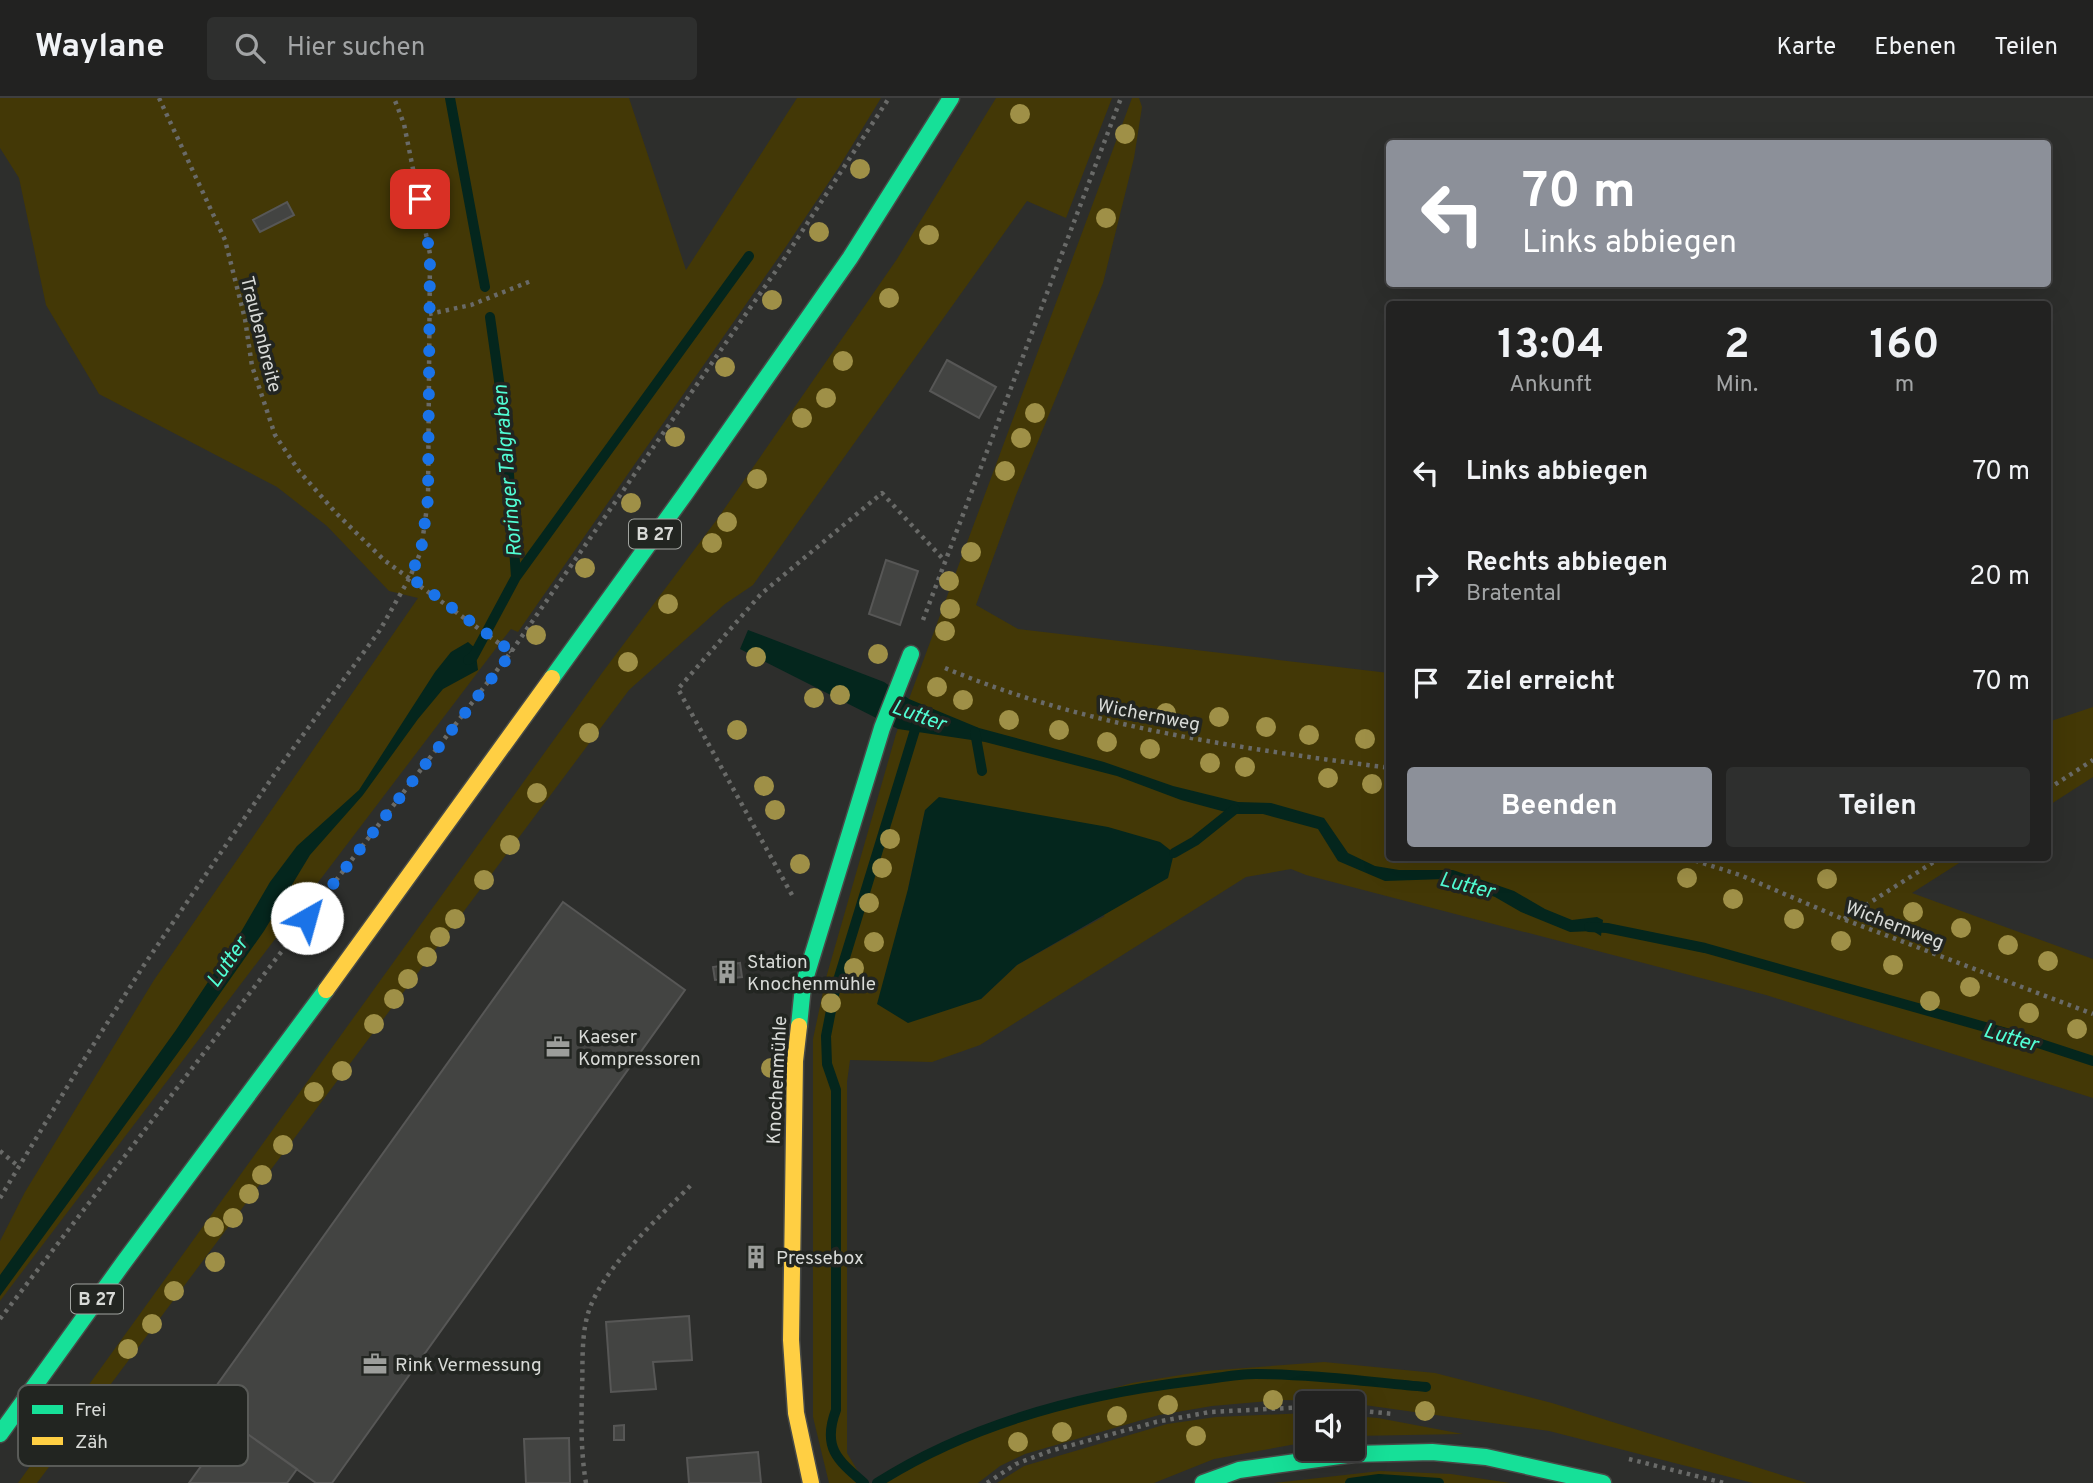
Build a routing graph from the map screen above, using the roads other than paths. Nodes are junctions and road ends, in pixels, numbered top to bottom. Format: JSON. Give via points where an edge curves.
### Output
{"nodes":[{"id":1,"x":951,"y":98,"type":"edge"},
{"id":2,"x":911,"y":654,"type":"road end"},
{"id":3,"x":35,"y":1385,"type":"edge"},
{"id":4,"x":18,"y":1409,"type":"edge"},
{"id":5,"x":0,"y":1434,"type":"edge"},
{"id":6,"x":811,"y":1483,"type":"edge"},
{"id":7,"x":1203,"y":1483,"type":"edge"},
{"id":8,"x":1603,"y":1483,"type":"edge"}],
"edges":[{"from":1,"to":3,"type":"main road","number":"B 27","via":[[850,258],[685,494]]},
{"from":2,"to":6,"type":"main road","name":"Knochenmühle","via":[[882,729],[803,986],[795,1060],[791,1340],[796,1413]]},
{"from":4,"to":5,"type":"main road","number":"B 27"},
{"from":7,"to":8,"type":"main road","via":[[1239,1470],[1353,1454],[1432,1452],[1525,1464]]}]}
